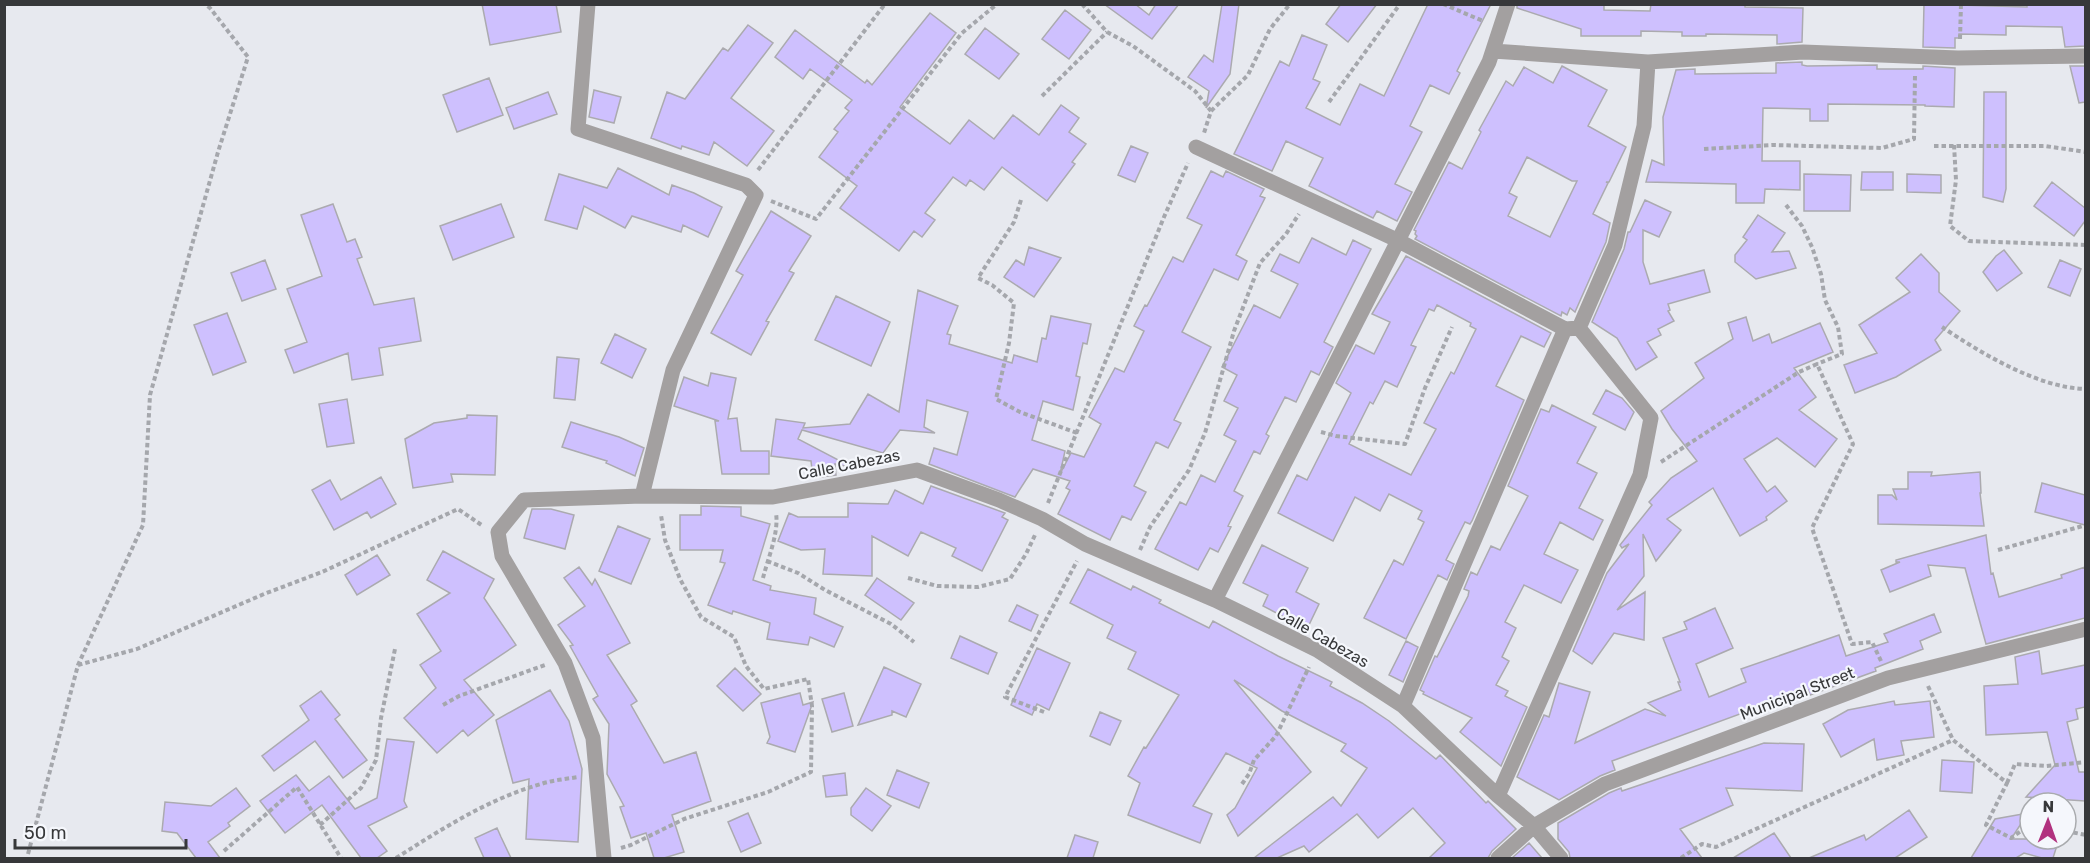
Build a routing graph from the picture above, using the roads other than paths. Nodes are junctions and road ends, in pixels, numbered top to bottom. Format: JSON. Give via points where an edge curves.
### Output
{"nodes":[{"id":1,"x":588,"y":4,"type":"edge"},
{"id":2,"x":1508,"y":4,"type":"edge"},
{"id":3,"x":1493,"y":51,"type":"junction"},
{"id":4,"x":2085,"y":56,"type":"edge"},
{"id":5,"x":1648,"y":62,"type":"junction"},
{"id":6,"x":1196,"y":147,"type":"road end"},
{"id":7,"x":1397,"y":240,"type":"junction"},
{"id":8,"x":1572,"y":328,"type":"junction"},
{"id":9,"x":642,"y":496,"type":"junction"},
{"id":10,"x":1215,"y":600,"type":"junction"},
{"id":11,"x":2085,"y":629,"type":"edge"},
{"id":12,"x":1403,"y":706,"type":"junction"},
{"id":13,"x":1497,"y":796,"type":"junction"},
{"id":14,"x":1534,"y":826,"type":"junction"},
{"id":15,"x":604,"y":855,"type":"edge"},
{"id":16,"x":1498,"y":858,"type":"edge"},
{"id":17,"x":1561,"y":858,"type":"edge"}],
"edges":[{"from":1,"to":9,"type":"street","via":[[578,129],[751,190],[674,370]]},
{"from":2,"to":3,"type":"street"},
{"from":3,"to":5,"type":"street"},
{"from":3,"to":7,"type":"street"},
{"from":4,"to":5,"type":"street","via":[[1959,58],[1803,52]]},
{"from":5,"to":8,"type":"street","via":[[1644,126],[1615,245]]},
{"from":6,"to":7,"type":"street"},
{"from":7,"to":8,"type":"street"},
{"from":7,"to":10,"type":"street"},
{"from":8,"to":12,"type":"street"},
{"from":8,"to":13,"type":"street","via":[[1651,418],[1640,475]]},
{"from":9,"to":10,"type":"street","name":"Calle Cabezas","via":[[773,497],[917,470],[1042,519],[1085,544]]},
{"from":9,"to":15,"type":"street","name":"Calle Cabezas","via":[[524,501],[498,532],[502,556],[562,658],[593,738]]},
{"from":10,"to":12,"type":"street","name":"Calle Cabezas","via":[[1317,650]]},
{"from":11,"to":14,"type":"street","name":"Municipal Street","via":[[1888,678],[1605,784]]},
{"from":12,"to":13,"type":"street","name":"Calle Cabezas"},
{"from":13,"to":14,"type":"street","name":"Calle Cabezas"},
{"from":14,"to":16,"type":"street","name":"Municipal Street"},
{"from":14,"to":17,"type":"street","name":"Calle Cabezas"}]}
